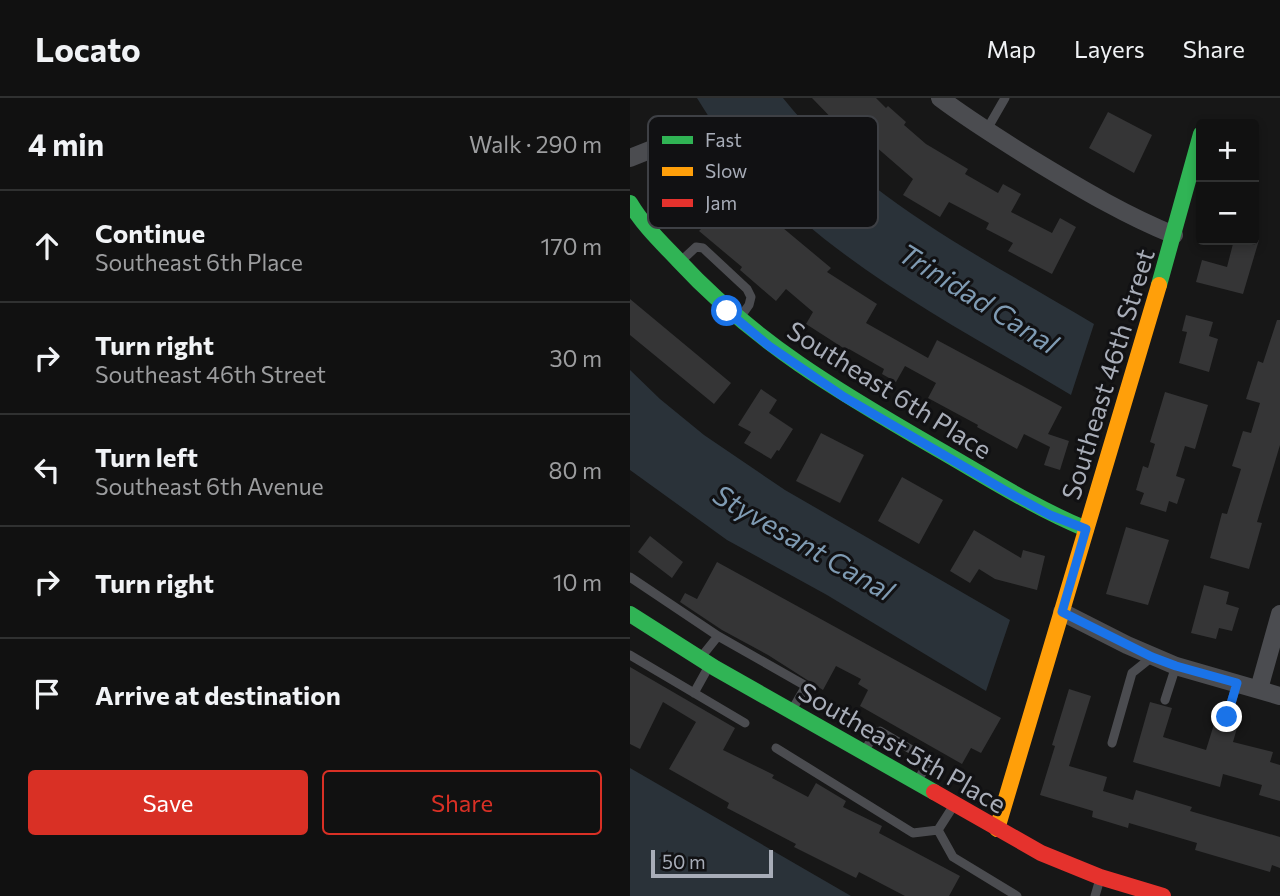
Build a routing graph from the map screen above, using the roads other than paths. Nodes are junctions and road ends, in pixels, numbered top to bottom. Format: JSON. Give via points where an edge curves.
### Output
{"nodes":[{"id":1,"x":940,"y":98,"type":"edge"},
{"id":2,"x":1005,"y":98,"type":"edge"},
{"id":3,"x":986,"y":131,"type":"junction"},
{"id":4,"x":648,"y":151,"type":"edge"},
{"id":5,"x":1196,"y":153,"type":"edge"},
{"id":6,"x":630,"y":158,"type":"edge"},
{"id":7,"x":630,"y":204,"type":"edge"},
{"id":8,"x":648,"y":226,"type":"edge"},
{"id":9,"x":650,"y":228,"type":"edge"},
{"id":10,"x":1174,"y":235,"type":"junction"},
{"id":11,"x":679,"y":263,"type":"junction"},
{"id":12,"x":738,"y":320,"type":"junction"},
{"id":13,"x":1086,"y":529,"type":"junction"},
{"id":14,"x":630,"y":577,"type":"edge"},
{"id":15,"x":1062,"y":612,"type":"junction"},
{"id":16,"x":630,"y":614,"type":"edge"},
{"id":17,"x":1280,"y":614,"type":"edge"},
{"id":18,"x":718,"y":636,"type":"junction"},
{"id":19,"x":630,"y":655,"type":"edge"},
{"id":20,"x":1152,"y":657,"type":"junction"},
{"id":21,"x":705,"y":661,"type":"junction"},
{"id":22,"x":1176,"y":666,"type":"junction"},
{"id":23,"x":1237,"y":683,"type":"junction"},
{"id":24,"x":1259,"y":689,"type":"junction"},
{"id":25,"x":694,"y":693,"type":"junction"},
{"id":26,"x":1280,"y":695,"type":"edge"},
{"id":27,"x":1165,"y":700,"type":"dead end"},
{"id":28,"x":791,"y":711,"type":"junction"},
{"id":29,"x":1227,"y":717,"type":"dead end"},
{"id":30,"x":744,"y":723,"type":"dead end"},
{"id":31,"x":1112,"y":743,"type":"dead end"},
{"id":32,"x":776,"y":748,"type":"dead end"},
{"id":33,"x":864,"y":753,"type":"junction"},
{"id":34,"x":916,"y":783,"type":"junction"},
{"id":35,"x":954,"y":805,"type":"junction"},
{"id":36,"x":998,"y":829,"type":"junction"},
{"id":37,"x":938,"y":830,"type":"junction"},
{"id":38,"x":1100,"y":877,"type":"junction"},
{"id":39,"x":1017,"y":896,"type":"edge"},
{"id":40,"x":1095,"y":896,"type":"edge"},
{"id":41,"x":1163,"y":896,"type":"edge"}],
"edges":[{"from":1,"to":3,"type":"street"},
{"from":2,"to":3,"type":"lane"},
{"from":3,"to":10,"type":"street","via":[[1078,187]]},
{"from":4,"to":6,"type":"street"},
{"from":5,"to":10,"type":"street","name":"Southeast 46th Street"},
{"from":7,"to":8,"type":"street","name":"Southeast 6th Place"},
{"from":9,"to":11,"type":"street","name":"Southeast 6th Place"},
{"from":10,"to":13,"type":"street","name":"Southeast 46th Street"},
{"from":11,"to":12,"type":"street","name":"Southeast 6th Place"},
{"from":11,"to":12,"type":"lane","via":[[696,247],[703,248],[747,289],[749,305]]},
{"from":12,"to":13,"type":"street","name":"Southeast 6th Place","via":[[844,397],[1004,490]]},
{"from":13,"to":15,"type":"street","name":"Southeast 46th Street"},
{"from":14,"to":18,"type":"lane"},
{"from":15,"to":20,"type":"street"},
{"from":15,"to":36,"type":"street","name":"Southeast 46th Street"},
{"from":16,"to":21,"type":"street","name":"Southeast 5th Place"},
{"from":17,"to":24,"type":"street"},
{"from":18,"to":21,"type":"lane"},
{"from":18,"to":28,"type":"lane","via":[[806,686]]},
{"from":19,"to":25,"type":"lane"},
{"from":20,"to":22,"type":"street"},
{"from":20,"to":31,"type":"lane","via":[[1132,673]]},
{"from":21,"to":25,"type":"lane"},
{"from":21,"to":28,"type":"street","name":"Southeast 5th Place"},
{"from":22,"to":23,"type":"street"},
{"from":22,"to":27,"type":"lane"},
{"from":23,"to":24,"type":"street"},
{"from":23,"to":29,"type":"lane"},
{"from":24,"to":26,"type":"street"},
{"from":25,"to":30,"type":"lane"},
{"from":28,"to":33,"type":"street","name":"Southeast 5th Place"},
{"from":32,"to":37,"type":"lane","via":[[913,832]]},
{"from":33,"to":34,"type":"street","name":"Southeast 5th Place"},
{"from":33,"to":34,"type":"lane","via":[[880,731],[927,759]]},
{"from":34,"to":35,"type":"street","name":"Southeast 5th Place"},
{"from":35,"to":36,"type":"street","name":"Southeast 5th Place"},
{"from":35,"to":37,"type":"lane"},
{"from":36,"to":38,"type":"street","name":"Southeast 5th Place"},
{"from":37,"to":39,"type":"lane","via":[[953,857]]},
{"from":38,"to":40,"type":"lane"},
{"from":38,"to":41,"type":"street","name":"Southeast 5th Place"}]}
